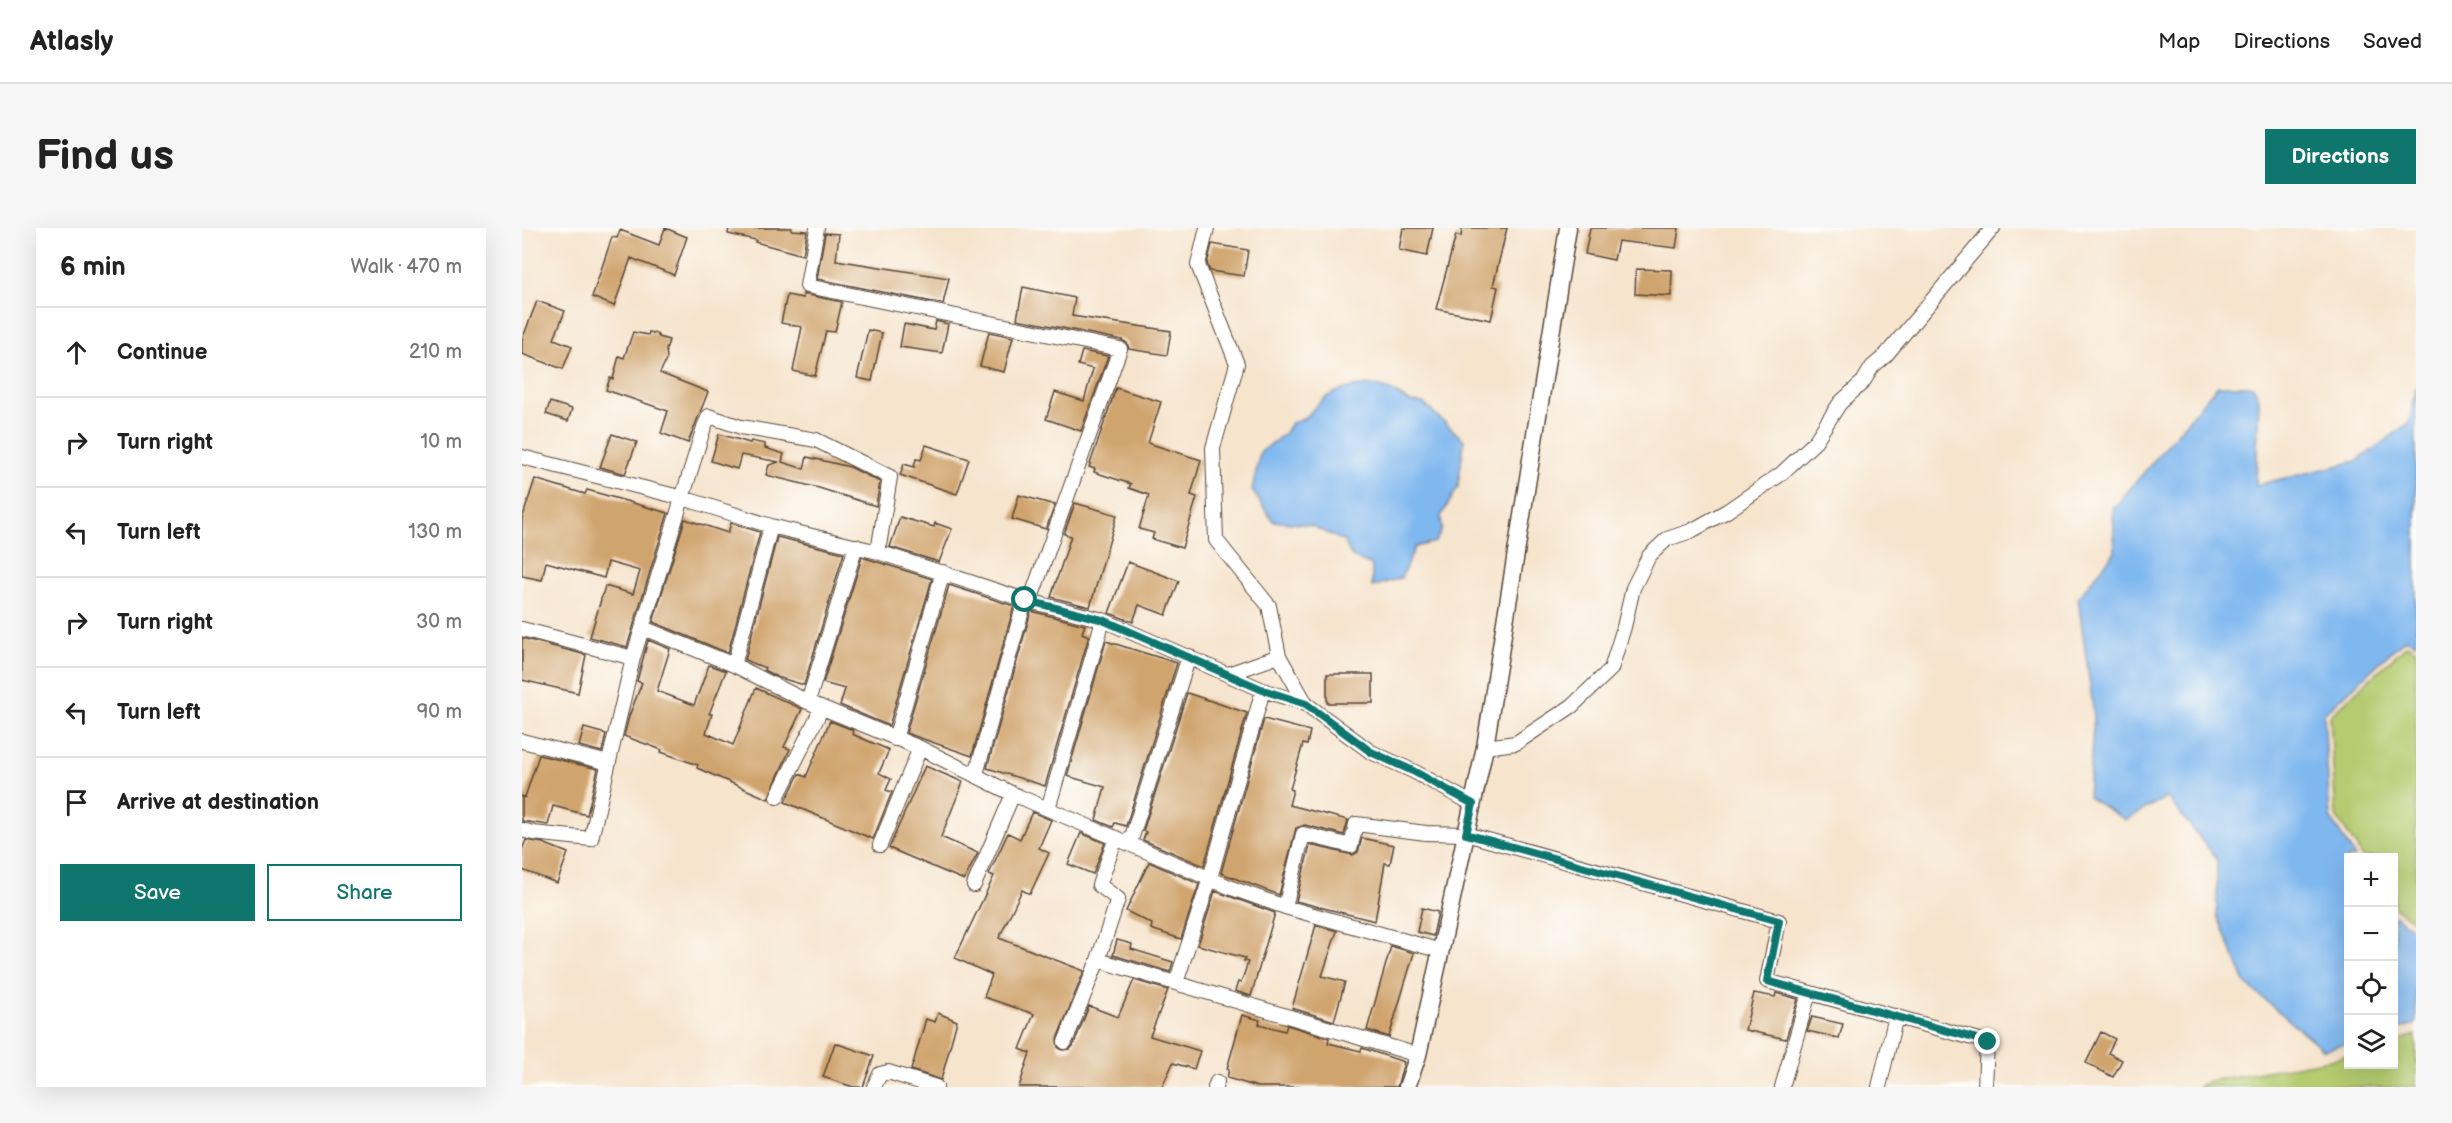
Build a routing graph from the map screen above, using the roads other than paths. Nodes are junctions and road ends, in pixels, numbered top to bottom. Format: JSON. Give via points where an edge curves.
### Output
{"nodes":[{"id":1,"x":817,"y":228,"type":"edge"},
{"id":2,"x":1207,"y":228,"type":"edge"},
{"id":3,"x":1568,"y":228,"type":"edge"},
{"id":4,"x":1993,"y":228,"type":"edge"},
{"id":5,"x":522,"y":457,"type":"edge"},
{"id":6,"x":682,"y":498,"type":"junction"},
{"id":7,"x":771,"y":526,"type":"junction"},
{"id":8,"x":856,"y":546,"type":"junction"},
{"id":9,"x":878,"y":552,"type":"junction"},
{"id":10,"x":944,"y":572,"type":"junction"},
{"id":11,"x":1027,"y":601,"type":"junction"},
{"id":12,"x":1103,"y":620,"type":"junction"},
{"id":13,"x":643,"y":628,"type":"junction"},
{"id":14,"x":522,"y":630,"type":"edge"},
{"id":15,"x":1189,"y":656,"type":"junction"},
{"id":16,"x":1279,"y":656,"type":"junction"},
{"id":17,"x":633,"y":658,"type":"junction"},
{"id":18,"x":734,"y":665,"type":"junction"},
{"id":19,"x":1228,"y":674,"type":"junction"},
{"id":20,"x":1263,"y":690,"type":"junction"},
{"id":21,"x":808,"y":702,"type":"junction"},
{"id":22,"x":1306,"y":704,"type":"junction"},
{"id":23,"x":822,"y":708,"type":"junction"},
{"id":24,"x":895,"y":739,"type":"junction"},
{"id":25,"x":522,"y":741,"type":"edge"},
{"id":26,"x":1485,"y":747,"type":"junction"},
{"id":27,"x":920,"y":748,"type":"junction"},
{"id":28,"x":609,"y":763,"type":"junction"},
{"id":29,"x":976,"y":774,"type":"junction"},
{"id":30,"x":1014,"y":794,"type":"junction"},
{"id":31,"x":777,"y":797,"type":"dead end"},
{"id":32,"x":1473,"y":804,"type":"junction"},
{"id":33,"x":1048,"y":809,"type":"junction"},
{"id":34,"x":522,"y":830,"type":"edge"},
{"id":35,"x":1466,"y":834,"type":"junction"},
{"id":36,"x":1116,"y":838,"type":"junction"},
{"id":37,"x":1130,"y":843,"type":"junction"},
{"id":38,"x":880,"y":845,"type":"dead end"},
{"id":39,"x":1210,"y":878,"type":"junction"},
{"id":40,"x":974,"y":885,"type":"dead end"},
{"id":41,"x":1285,"y":907,"type":"junction"},
{"id":42,"x":1441,"y":951,"type":"junction"},
{"id":43,"x":1098,"y":960,"type":"junction"},
{"id":44,"x":1176,"y":983,"type":"junction"},
{"id":45,"x":1809,"y":993,"type":"junction"},
{"id":46,"x":1896,"y":1016,"type":"junction"},
{"id":47,"x":1065,"y":1042,"type":"dead end"},
{"id":48,"x":1418,"y":1055,"type":"junction"},
{"id":49,"x":874,"y":1087,"type":"edge"},
{"id":50,"x":936,"y":1087,"type":"edge"},
{"id":51,"x":1407,"y":1087,"type":"edge"},
{"id":52,"x":1782,"y":1087,"type":"edge"},
{"id":53,"x":1879,"y":1087,"type":"edge"},
{"id":54,"x":1985,"y":1087,"type":"edge"}],
"edges":[{"from":1,"to":11,"type":"street","via":[[807,286],[1120,349]]},
{"from":2,"to":16,"type":"street","via":[[1198,265],[1237,364],[1213,448],[1216,540],[1269,606]]},
{"from":3,"to":26,"type":"street"},
{"from":4,"to":26,"type":"street","via":[[1863,382],[1840,403],[1814,443],[1781,474],[1727,511],[1691,531],[1667,538],[1649,556],[1633,588],[1611,669],[1572,706],[1516,743]]},
{"from":5,"to":6,"type":"street"},
{"from":6,"to":7,"type":"street"},
{"from":6,"to":9,"type":"street","via":[[710,417],[741,428],[816,440],[890,477]]},
{"from":6,"to":13,"type":"street"},
{"from":7,"to":8,"type":"street"},
{"from":7,"to":18,"type":"street"},
{"from":8,"to":9,"type":"street"},
{"from":8,"to":21,"type":"street"},
{"from":9,"to":10,"type":"street"},
{"from":10,"to":11,"type":"street"},
{"from":10,"to":24,"type":"street"},
{"from":11,"to":12,"type":"street"},
{"from":11,"to":29,"type":"street"},
{"from":12,"to":15,"type":"street"},
{"from":12,"to":33,"type":"street"},
{"from":13,"to":17,"type":"street"},
{"from":13,"to":18,"type":"street"},
{"from":14,"to":17,"type":"street"},
{"from":15,"to":19,"type":"street"},
{"from":15,"to":37,"type":"street"},
{"from":16,"to":19,"type":"street"},
{"from":16,"to":22,"type":"street"},
{"from":17,"to":28,"type":"street"},
{"from":18,"to":21,"type":"street"},
{"from":19,"to":20,"type":"street"},
{"from":20,"to":22,"type":"street"},
{"from":20,"to":39,"type":"street"},
{"from":21,"to":23,"type":"street"},
{"from":22,"to":32,"type":"street","via":[[1371,752]]},
{"from":23,"to":24,"type":"street"},
{"from":23,"to":31,"type":"street"},
{"from":24,"to":27,"type":"street"},
{"from":25,"to":28,"type":"street"},
{"from":26,"to":32,"type":"street"},
{"from":27,"to":29,"type":"street"},
{"from":27,"to":38,"type":"street"},
{"from":28,"to":34,"type":"street","via":[[591,839]]},
{"from":29,"to":30,"type":"street"},
{"from":30,"to":33,"type":"street"},
{"from":30,"to":40,"type":"street"},
{"from":32,"to":35,"type":"street"},
{"from":33,"to":36,"type":"street"},
{"from":35,"to":41,"type":"street","via":[[1356,824],[1351,846],[1303,834]]},
{"from":35,"to":42,"type":"street"},
{"from":35,"to":45,"type":"street","via":[[1779,921],[1767,981]]},
{"from":36,"to":37,"type":"street"},
{"from":36,"to":43,"type":"street","via":[[1099,885],[1118,899]]},
{"from":37,"to":39,"type":"street"},
{"from":39,"to":41,"type":"street"},
{"from":39,"to":44,"type":"street"},
{"from":41,"to":42,"type":"street"},
{"from":42,"to":48,"type":"street"},
{"from":43,"to":44,"type":"street"},
{"from":43,"to":47,"type":"street"},
{"from":44,"to":48,"type":"street"},
{"from":45,"to":46,"type":"street"},
{"from":45,"to":52,"type":"street"},
{"from":46,"to":53,"type":"street"},
{"from":46,"to":54,"type":"street","via":[[1988,1042]]},
{"from":48,"to":51,"type":"street"},
{"from":49,"to":50,"type":"street","via":[[880,1074],[888,1072]]}]}
